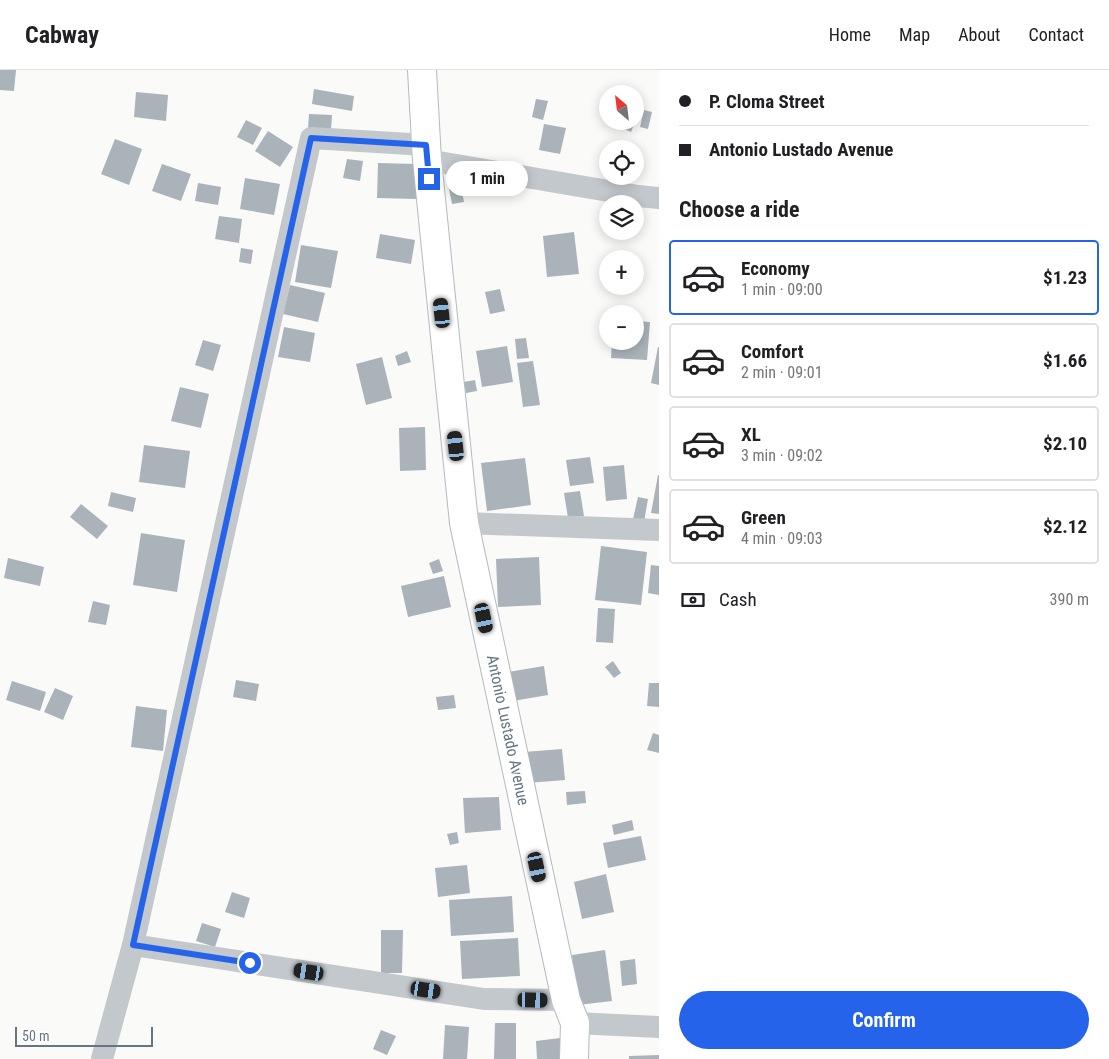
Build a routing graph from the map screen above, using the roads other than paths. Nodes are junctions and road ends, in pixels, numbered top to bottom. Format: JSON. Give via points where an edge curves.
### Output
{"nodes":[{"id":1,"x":422,"y":70,"type":"edge"},
{"id":2,"x":427,"y":153,"type":"junction"},
{"id":3,"x":659,"y":198,"type":"edge"},
{"id":4,"x":464,"y":523,"type":"junction"},
{"id":5,"x":659,"y":530,"type":"edge"},
{"id":6,"x":133,"y":945,"type":"junction"},
{"id":7,"x":570,"y":1012,"type":"junction"},
{"id":8,"x":659,"y":1027,"type":"edge"},
{"id":9,"x":102,"y":1059,"type":"edge"},
{"id":10,"x":574,"y":1059,"type":"edge"}],
"edges":[{"from":1,"to":2,"type":"street","name":"Antonio Lustado Avenue"},
{"from":2,"to":3,"type":"street"},
{"from":2,"to":4,"type":"street","name":"Antonio Lustado Avenue"},
{"from":2,"to":6,"type":"street","via":[[311,138]]},
{"from":4,"to":5,"type":"street"},
{"from":4,"to":7,"type":"street","name":"Antonio Lustado Avenue"},
{"from":6,"to":7,"type":"street"},
{"from":6,"to":9,"type":"street"},
{"from":7,"to":8,"type":"street"},
{"from":7,"to":10,"type":"street","name":"Antonio Lustado Avenue"}]}
